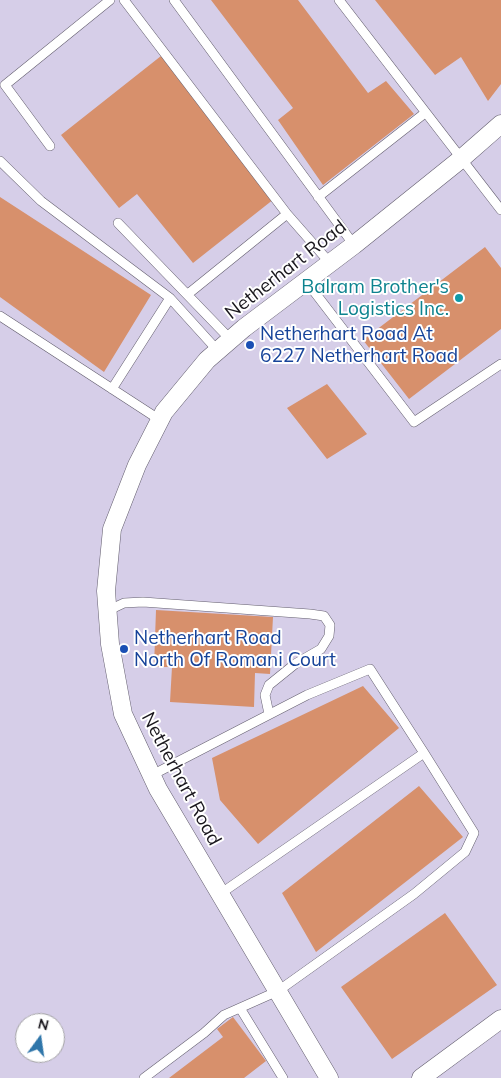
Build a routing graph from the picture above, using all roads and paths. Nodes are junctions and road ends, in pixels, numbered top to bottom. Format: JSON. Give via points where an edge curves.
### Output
{"nodes":[{"id":1,"x":110,"y":0,"type":"edge"},
{"id":2,"x":124,"y":0,"type":"edge"},
{"id":3,"x":174,"y":0,"type":"edge"},
{"id":4,"x":339,"y":0,"type":"edge"},
{"id":5,"x":425,"y":113,"type":"junction"},
{"id":6,"x":501,"y":124,"type":"edge"},
{"id":7,"x":50,"y":146,"type":"dead end"},
{"id":8,"x":461,"y":159,"type":"junction"},
{"id":9,"x":0,"y":161,"type":"edge"},
{"id":10,"x":318,"y":197,"type":"junction"},
{"id":11,"x":501,"y":210,"type":"edge"},
{"id":12,"x":287,"y":214,"type":"junction"},
{"id":13,"x":118,"y":223,"type":"dead end"},
{"id":14,"x":354,"y":245,"type":"junction"},
{"id":15,"x":330,"y":263,"type":"junction"},
{"id":16,"x":306,"y":281,"type":"junction"},
{"id":17,"x":188,"y":294,"type":"junction"},
{"id":18,"x":170,"y":298,"type":"junction"},
{"id":19,"x":0,"y":316,"type":"edge"},
{"id":20,"x":225,"y":345,"type":"junction"},
{"id":21,"x":501,"y":364,"type":"edge"},
{"id":22,"x":112,"y":389,"type":"junction"},
{"id":23,"x":160,"y":420,"type":"junction"},
{"id":24,"x":107,"y":611,"type":"junction"},
{"id":25,"x":269,"y":714,"type":"junction"},
{"id":26,"x":424,"y":753,"type":"junction"},
{"id":27,"x":152,"y":776,"type":"junction"},
{"id":28,"x":220,"y":894,"type":"junction"},
{"id":29,"x":278,"y":991,"type":"junction"},
{"id":30,"x":240,"y":1008,"type":"junction"},
{"id":31,"x":501,"y":1019,"type":"edge"},
{"id":32,"x":144,"y":1078,"type":"edge"},
{"id":33,"x":283,"y":1078,"type":"edge"},
{"id":34,"x":329,"y":1078,"type":"edge"},
{"id":35,"x":421,"y":1078,"type":"edge"}],
"edges":[{"from":1,"to":7,"type":"lane","via":[[5,85]]},
{"from":2,"to":12,"type":"lane"},
{"from":3,"to":10,"type":"lane"},
{"from":4,"to":5,"type":"lane"},
{"from":5,"to":8,"type":"lane"},
{"from":5,"to":10,"type":"lane"},
{"from":6,"to":8,"type":"street","name":"Netherhart Road"},
{"from":8,"to":11,"type":"lane"},
{"from":8,"to":14,"type":"street","name":"Netherhart Road"},
{"from":9,"to":18,"type":"lane","via":[[42,201]]},
{"from":10,"to":14,"type":"lane"},
{"from":12,"to":15,"type":"lane"},
{"from":12,"to":17,"type":"lane"},
{"from":13,"to":17,"type":"lane"},
{"from":14,"to":15,"type":"street","name":"Netherhart Road"},
{"from":15,"to":16,"type":"street","name":"Netherhart Road"},
{"from":16,"to":20,"type":"street","name":"Netherhart Road"},
{"from":16,"to":21,"type":"lane","via":[[414,422]]},
{"from":17,"to":20,"type":"lane"},
{"from":18,"to":20,"type":"lane"},
{"from":18,"to":22,"type":"lane"},
{"from":19,"to":22,"type":"lane"},
{"from":20,"to":23,"type":"street","name":"Netherhart Road","via":[[206,360]]},
{"from":22,"to":23,"type":"lane"},
{"from":23,"to":24,"type":"street","name":"Netherhart Road","via":[[137,465],[112,529]]},
{"from":24,"to":25,"type":"lane","via":[[124,603],[143,602],[324,616],[330,625],[329,636],[321,649],[269,685],[265,695]]},
{"from":24,"to":27,"type":"street","name":"Netherhart Road","via":[[123,714]]},
{"from":25,"to":26,"type":"lane","via":[[307,694],[370,669]]},
{"from":25,"to":27,"type":"lane"},
{"from":26,"to":28,"type":"lane"},
{"from":26,"to":29,"type":"lane","via":[[474,833],[465,852],[414,894]]},
{"from":27,"to":28,"type":"street","name":"Netherhart Road"},
{"from":28,"to":29,"type":"street","name":"Netherhart Road"},
{"from":29,"to":30,"type":"lane"},
{"from":29,"to":34,"type":"street","name":"Netherhart Road"},
{"from":30,"to":32,"type":"lane","via":[[224,1015]]},
{"from":30,"to":33,"type":"lane"},
{"from":31,"to":35,"type":"street"}]}
